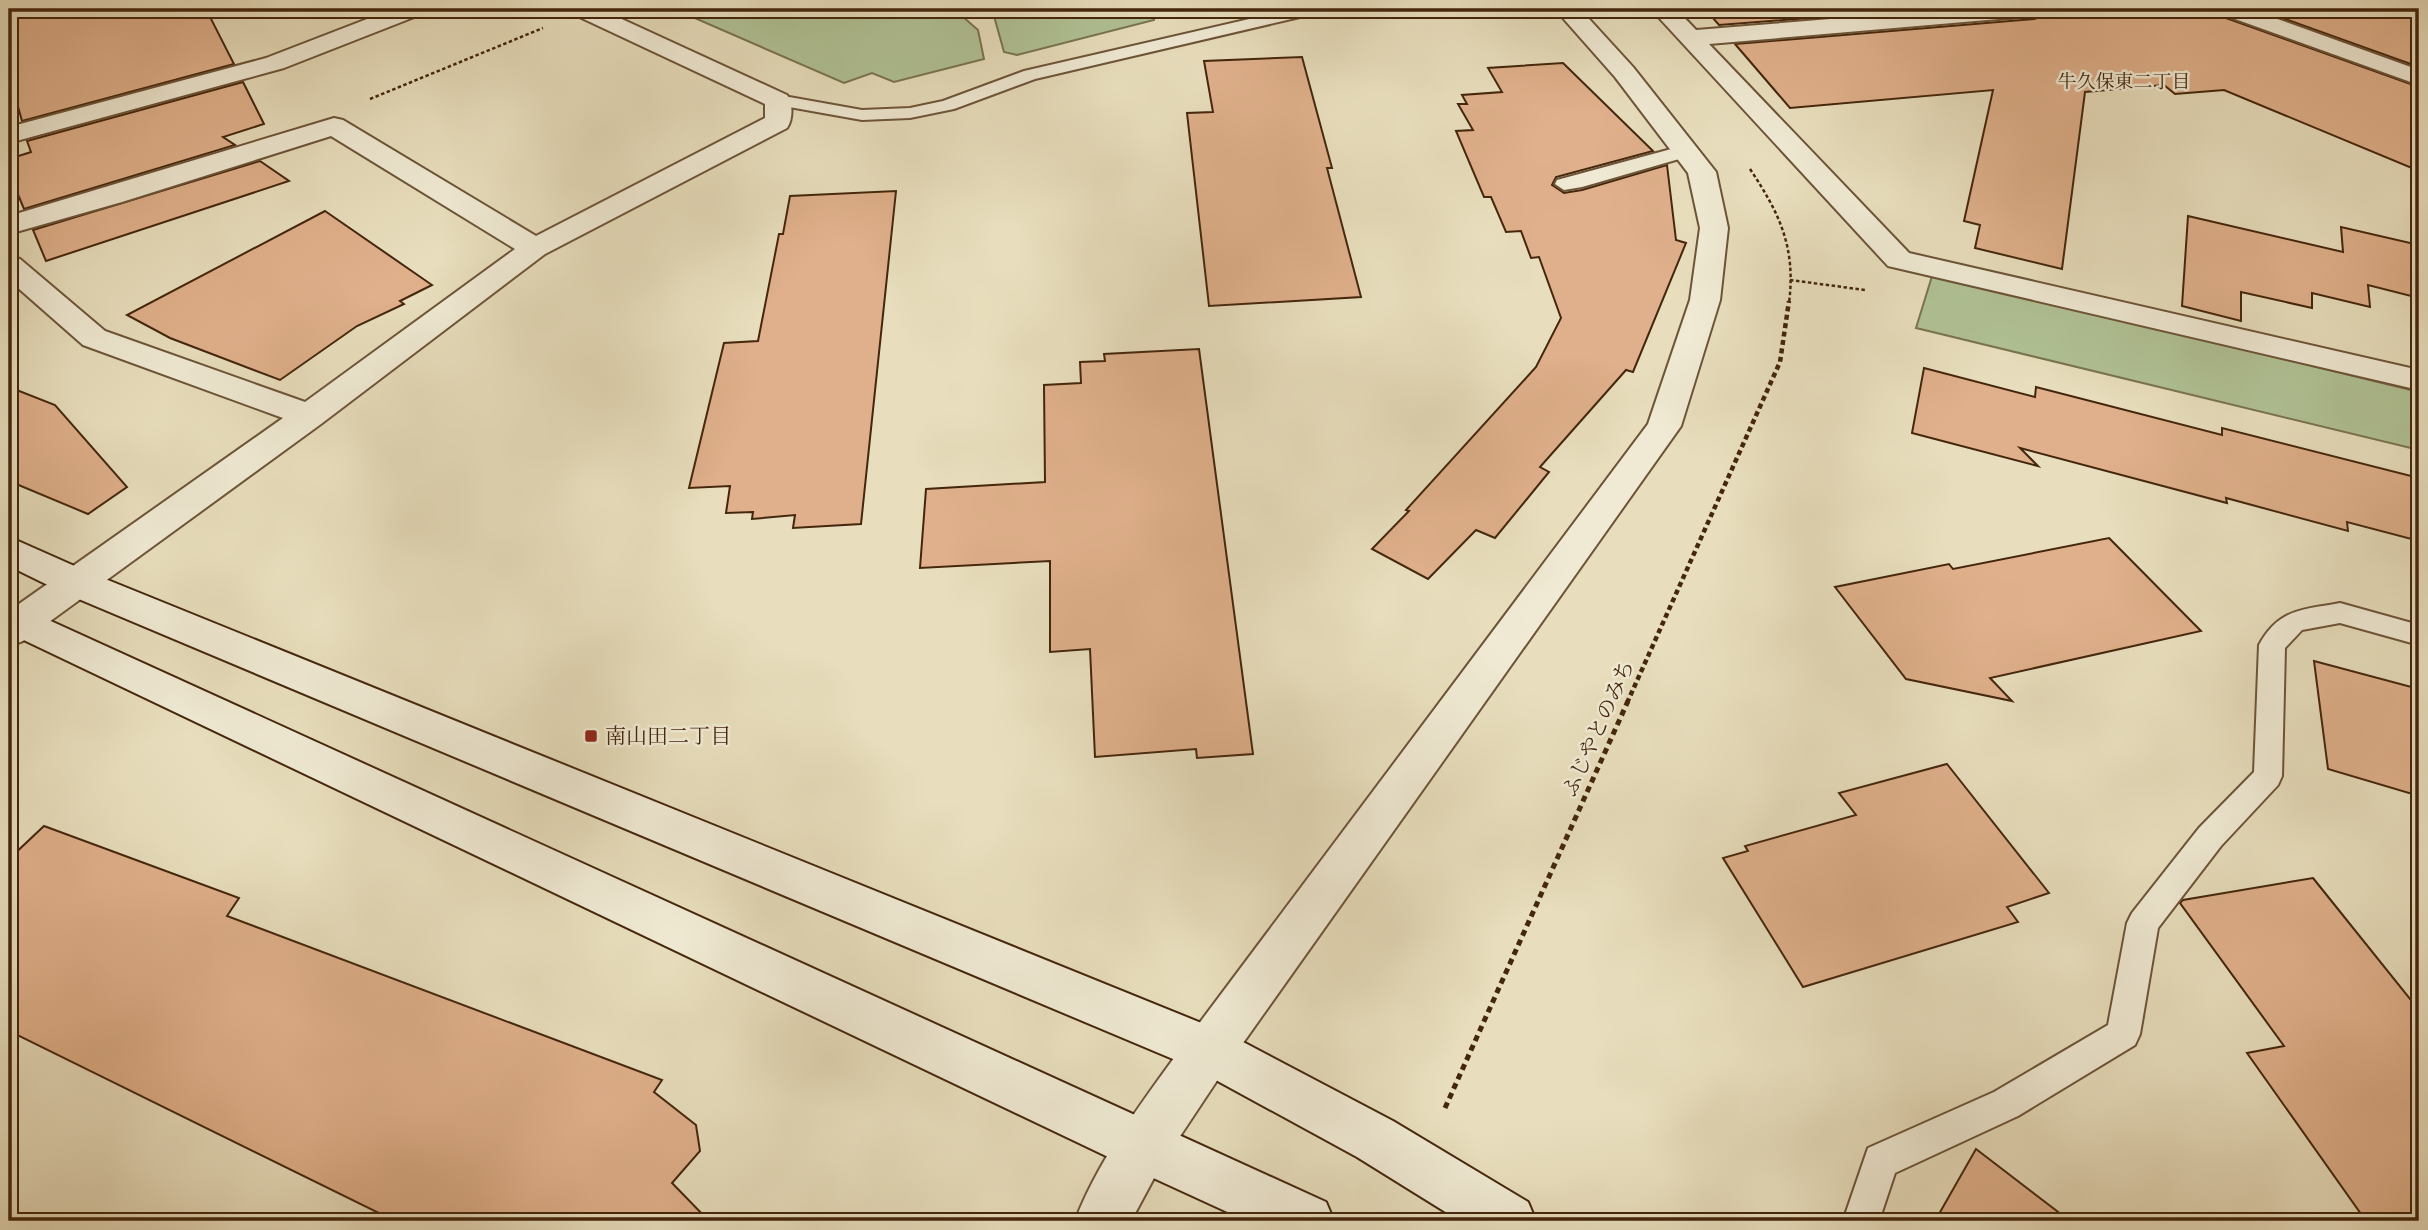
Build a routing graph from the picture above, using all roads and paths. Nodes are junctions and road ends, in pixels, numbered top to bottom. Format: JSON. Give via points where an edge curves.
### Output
{"nodes":[{"id":1,"x":414,"y":9,"type":"edge"},
{"id":2,"x":581,"y":9,"type":"edge"},
{"id":3,"x":1313,"y":9,"type":"edge"},
{"id":4,"x":1567,"y":9,"type":"edge"},
{"id":5,"x":1663,"y":9,"type":"edge"},
{"id":6,"x":2034,"y":9,"type":"edge"},
{"id":7,"x":2229,"y":9,"type":"edge"},
{"id":8,"x":1692,"y":38,"type":"junction"},
{"id":9,"x":2419,"y":78,"type":"edge"},
{"id":10,"x":778,"y":100,"type":"junction"},
{"id":11,"x":9,"y":135,"type":"edge"},
{"id":12,"x":1686,"y":151,"type":"junction"},
{"id":13,"x":1563,"y":184,"type":"dead end"},
{"id":14,"x":9,"y":225,"type":"edge"},
{"id":15,"x":535,"y":248,"type":"junction"},
{"id":16,"x":9,"y":265,"type":"edge"},
{"id":17,"x":1780,"y":362,"type":"dead end"},
{"id":18,"x":2419,"y":380,"type":"edge"},
{"id":19,"x":309,"y":416,"type":"junction"},
{"id":20,"x":9,"y":550,"type":"edge"},
{"id":21,"x":75,"y":582,"type":"junction"},
{"id":22,"x":13,"y":623,"type":"edge"},
{"id":23,"x":2419,"y":635,"type":"edge"},
{"id":24,"x":1209,"y":1050,"type":"junction"},
{"id":25,"x":1446,"y":1108,"type":"dead end"},
{"id":26,"x":1143,"y":1147,"type":"junction"},
{"id":27,"x":1102,"y":1221,"type":"edge"},
{"id":28,"x":1307,"y":1221,"type":"edge"},
{"id":29,"x":1509,"y":1221,"type":"edge"},
{"id":30,"x":1861,"y":1221,"type":"edge"}],
"edges":[{"from":1,"to":11,"type":"street","via":[[275,63]]},
{"from":2,"to":10,"type":"street"},
{"from":3,"to":10,"type":"lane","via":[[1030,75],[948,105],[909,113],[862,115]]},
{"from":4,"to":12,"type":"street"},
{"from":5,"to":8,"type":"street"},
{"from":6,"to":8,"type":"street"},
{"from":7,"to":9,"type":"street"},
{"from":8,"to":18,"type":"street","via":[[1899,260]]},
{"from":10,"to":15,"type":"street","via":[[778,122]]},
{"from":12,"to":13,"type":"lane"},
{"from":12,"to":24,"type":"street","via":[[1702,172],[1714,228],[1705,300],[1664,426]]},
{"from":14,"to":15,"type":"street","via":[[334,126]]},
{"from":15,"to":19,"type":"street"},
{"from":16,"to":19,"type":"street","via":[[94,338]]},
{"from":17,"to":25,"type":"path","name":"ふじやとのみち"},
{"from":19,"to":21,"type":"street"},
{"from":20,"to":21,"type":"street"},
{"from":21,"to":22,"type":"street"},
{"from":21,"to":24,"type":"street"},
{"from":22,"to":26,"type":"street"},
{"from":23,"to":30,"type":"lane","via":[[2340,612],[2294,621],[2273,645],[2268,776],[2210,836],[2143,923],[2123,1034],[2006,1104],[1881,1161]]},
{"from":24,"to":26,"type":"street"},
{"from":24,"to":29,"type":"street","via":[[1375,1139]]},
{"from":26,"to":27,"type":"street"},
{"from":26,"to":28,"type":"street"}]}
